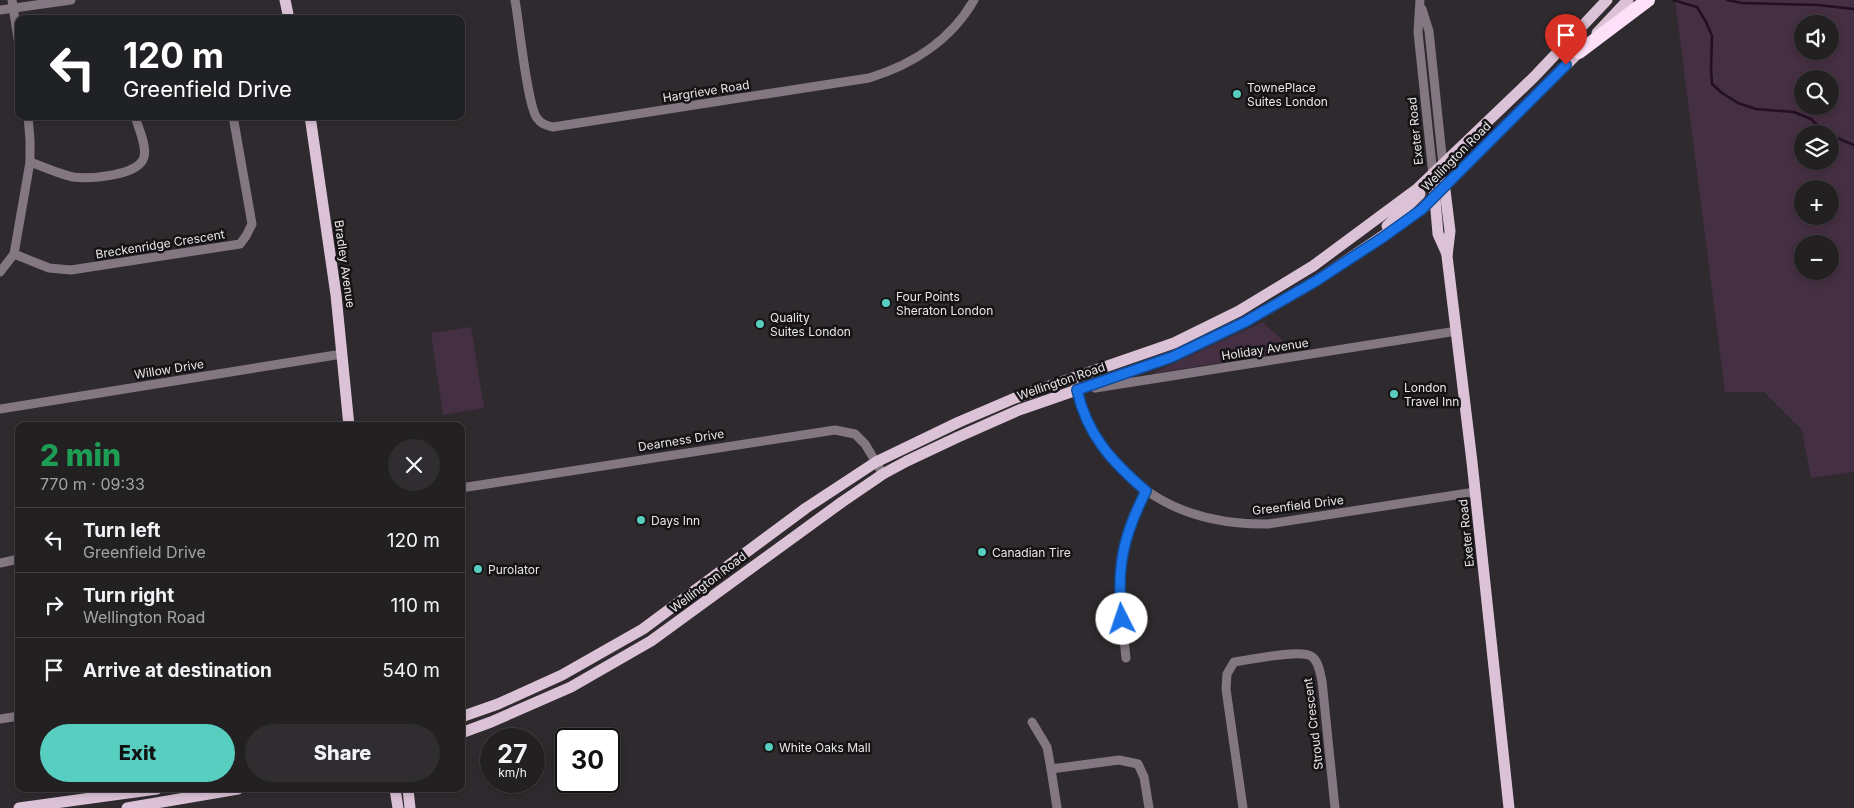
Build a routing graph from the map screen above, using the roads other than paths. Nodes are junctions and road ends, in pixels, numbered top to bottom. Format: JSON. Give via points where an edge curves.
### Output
{"nodes":[{"id":1,"x":71,"y":0,"type":"edge"},
{"id":2,"x":284,"y":0,"type":"edge"},
{"id":3,"x":516,"y":0,"type":"edge"},
{"id":4,"x":974,"y":0,"type":"edge"},
{"id":5,"x":1607,"y":0,"type":"edge"},
{"id":6,"x":1628,"y":0,"type":"edge"},
{"id":7,"x":1648,"y":0,"type":"edge"},
{"id":8,"x":1420,"y":1,"type":"edge"},
{"id":9,"x":13,"y":4,"type":"edge"},
{"id":10,"x":0,"y":10,"type":"edge"},
{"id":11,"x":288,"y":15,"type":"edge"},
{"id":12,"x":15,"y":18,"type":"edge"},
{"id":13,"x":1579,"y":52,"type":"junction"},
{"id":14,"x":28,"y":120,"type":"edge"},
{"id":15,"x":136,"y":120,"type":"edge"},
{"id":16,"x":234,"y":120,"type":"edge"},
{"id":17,"x":311,"y":120,"type":"edge"},
{"id":18,"x":30,"y":162,"type":"junction"},
{"id":19,"x":1443,"y":165,"type":"junction"},
{"id":20,"x":1433,"y":177,"type":"junction"},
{"id":21,"x":1445,"y":187,"type":"junction"},
{"id":22,"x":1434,"y":197,"type":"junction"},
{"id":23,"x":1360,"y":252,"type":"junction"},
{"id":24,"x":14,"y":254,"type":"junction"},
{"id":25,"x":1447,"y":256,"type":"junction"},
{"id":26,"x":0,"y":272,"type":"edge"},
{"id":27,"x":1457,"y":331,"type":"junction"},
{"id":28,"x":342,"y":354,"type":"junction"},
{"id":29,"x":1073,"y":378,"type":"junction"},
{"id":30,"x":1077,"y":390,"type":"junction"},
{"id":31,"x":0,"y":409,"type":"edge"},
{"id":32,"x":351,"y":422,"type":"edge"},
{"id":33,"x":876,"y":462,"type":"junction"},
{"id":34,"x":883,"y":474,"type":"junction"},
{"id":35,"x":465,"y":487,"type":"edge"},
{"id":36,"x":1146,"y":491,"type":"junction"},
{"id":37,"x":1475,"y":492,"type":"junction"},
{"id":38,"x":15,"y":560,"type":"edge"},
{"id":39,"x":0,"y":563,"type":"edge"},
{"id":40,"x":637,"y":632,"type":"junction"},
{"id":41,"x":645,"y":644,"type":"junction"},
{"id":42,"x":1126,"y":658,"type":"dead end"},
{"id":43,"x":465,"y":716,"type":"edge"},
{"id":44,"x":15,"y":717,"type":"edge"},
{"id":45,"x":0,"y":719,"type":"edge"},
{"id":46,"x":1032,"y":722,"type":"dead end"},
{"id":47,"x":465,"y":732,"type":"edge"},
{"id":48,"x":1051,"y":769,"type":"junction"},
{"id":49,"x":135,"y":792,"type":"edge"},
{"id":50,"x":220,"y":792,"type":"edge"},
{"id":51,"x":395,"y":792,"type":"edge"},
{"id":52,"x":408,"y":792,"type":"edge"},
{"id":53,"x":19,"y":808,"type":"edge"},
{"id":54,"x":127,"y":808,"type":"edge"},
{"id":55,"x":398,"y":808,"type":"edge"},
{"id":56,"x":410,"y":808,"type":"edge"},
{"id":57,"x":1057,"y":808,"type":"edge"},
{"id":58,"x":1149,"y":808,"type":"edge"},
{"id":59,"x":1242,"y":808,"type":"edge"},
{"id":60,"x":1335,"y":808,"type":"edge"},
{"id":61,"x":1509,"y":808,"type":"edge"}],
"edges":[{"from":1,"to":9,"type":"street"},
{"from":2,"to":11,"type":"main road"},
{"from":3,"to":4,"type":"street","name":"Hargrieve Road","via":[[535,117],[543,125],[553,126],[869,78],[898,68],[928,50],[957,24]]},
{"from":5,"to":19,"type":"main road","name":"Wellington Road","via":[[1534,77]]},
{"from":6,"to":13,"type":"main road","name":"Wellington Road"},
{"from":7,"to":13,"type":"highway"},
{"from":8,"to":19,"type":"street","name":"Exeter Road","via":[[1429,31]]},
{"from":8,"to":20,"type":"street","name":"Exeter Road","via":[[1418,32]]},
{"from":9,"to":10,"type":"street"},
{"from":9,"to":12,"type":"street"},
{"from":13,"to":21,"type":"main road","name":"Wellington Road"},
{"from":14,"to":18,"type":"street"},
{"from":15,"to":18,"type":"street","via":[[144,158],[138,166],[123,173],[74,177]]},
{"from":16,"to":24,"type":"street","name":"Breckenridge Crescent","via":[[252,224],[240,244],[71,270],[49,268]]},
{"from":17,"to":28,"type":"main road","name":"Bradley Avenue"},
{"from":18,"to":24,"type":"street"},
{"from":19,"to":20,"type":"main road","name":"Wellington Road"},
{"from":19,"to":21,"type":"main road","name":"Exeter Road"},
{"from":20,"to":22,"type":"main road","name":"Exeter Road"},
{"from":20,"to":23,"type":"main road","via":[[1409,206]]},
{"from":20,"to":29,"type":"main road","name":"Wellington Road","via":[[1313,266],[1239,311],[1174,343]]},
{"from":21,"to":22,"type":"main road","name":"Wellington Road"},
{"from":21,"to":25,"type":"main road","name":"Exeter Road","via":[[1450,230]]},
{"from":22,"to":23,"type":"main road","name":"Wellington Road","via":[[1421,210]]},
{"from":22,"to":25,"type":"main road","name":"Exeter Road","via":[[1438,234]]},
{"from":23,"to":30,"type":"main road","name":"Wellington Road","via":[[1245,322],[1172,357]]},
{"from":24,"to":26,"type":"street"},
{"from":25,"to":27,"type":"main road","name":"Exeter Road"},
{"from":27,"to":30,"type":"street","name":"Holiday Avenue"},
{"from":27,"to":37,"type":"main road","name":"Exeter Road"},
{"from":28,"to":31,"type":"street","name":"Willow Drive"},
{"from":28,"to":32,"type":"main road","name":"Bradley Avenue"},
{"from":29,"to":30,"type":"street","name":"Greenfield Drive"},
{"from":29,"to":33,"type":"main road","name":"Wellington Road","via":[[1015,398]]},
{"from":30,"to":34,"type":"main road","name":"Wellington Road","via":[[984,425]]},
{"from":30,"to":36,"type":"street","name":"Greenfield Drive","via":[[1082,412],[1095,437],[1121,470]]},
{"from":33,"to":34,"type":"street","name":"Dearness Drive"},
{"from":33,"to":35,"type":"street","name":"Dearness Drive","via":[[855,434],[835,430]]},
{"from":33,"to":40,"type":"main road","name":"Wellington Road","via":[[826,494]]},
{"from":34,"to":41,"type":"main road","name":"Wellington Road"},
{"from":36,"to":37,"type":"street","name":"Greenfield Drive","via":[[1182,511],[1242,524],[1268,524]]},
{"from":36,"to":42,"type":"street","via":[[1132,518],[1120,570]]},
{"from":37,"to":61,"type":"main road","name":"Exeter Road"},
{"from":38,"to":39,"type":"street"},
{"from":40,"to":41,"type":"main road"},
{"from":40,"to":43,"type":"main road","name":"Wellington Road","via":[[562,675]]},
{"from":41,"to":47,"type":"main road","name":"Wellington Road","via":[[571,687]]},
{"from":44,"to":45,"type":"street"},
{"from":46,"to":48,"type":"street","via":[[1047,746]]},
{"from":48,"to":57,"type":"street"},
{"from":48,"to":58,"type":"street","via":[[1119,760],[1138,764],[1144,777]]},
{"from":49,"to":53,"type":"main road"},
{"from":50,"to":54,"type":"main road"},
{"from":51,"to":55,"type":"main road"},
{"from":52,"to":56,"type":"main road"},
{"from":59,"to":60,"type":"street","name":"Stroud Crescent","via":[[1226,689],[1227,674],[1234,662],[1303,654],[1318,663],[1322,681]]}]}
